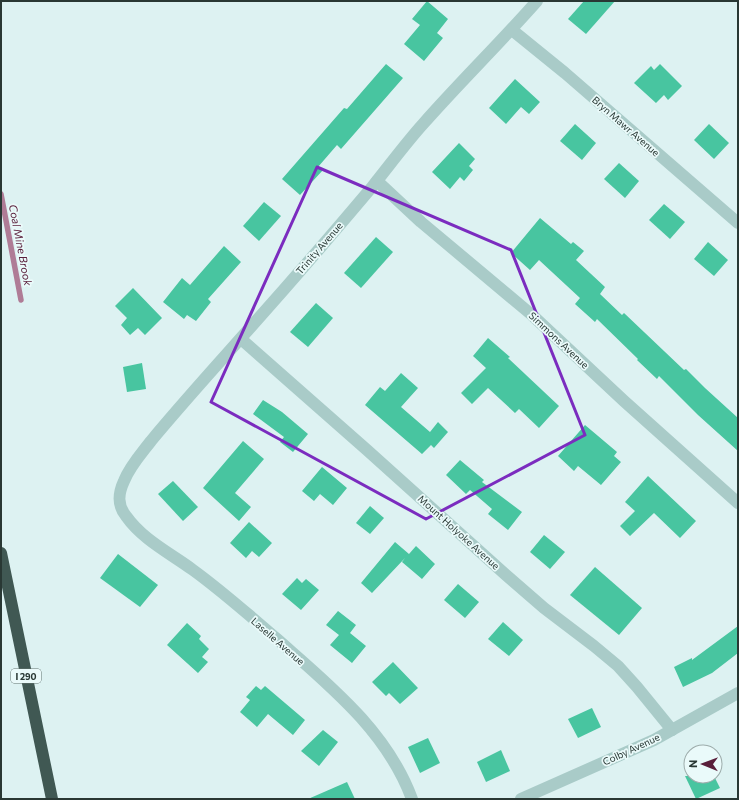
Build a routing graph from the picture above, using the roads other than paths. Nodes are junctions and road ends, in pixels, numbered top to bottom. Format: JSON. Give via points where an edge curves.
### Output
{"nodes":[{"id":1,"x":537,"y":1,"type":"edge"},
{"id":2,"x":512,"y":30,"type":"junction"},
{"id":3,"x":377,"y":181,"type":"junction"},
{"id":4,"x":738,"y":224,"type":"edge"},
{"id":5,"x":241,"y":339,"type":"junction"},
{"id":6,"x":738,"y":503,"type":"edge"},
{"id":7,"x":119,"y":506,"type":"joint"},
{"id":8,"x":1,"y":553,"type":"edge"},
{"id":9,"x":738,"y":693,"type":"edge"},
{"id":10,"x":672,"y":730,"type":"junction"},
{"id":11,"x":52,"y":799,"type":"edge"},
{"id":12,"x":412,"y":799,"type":"edge"},
{"id":13,"x":520,"y":799,"type":"edge"}],
"edges":[{"from":1,"to":2,"type":"street","name":"Trinity Avenue"},
{"from":2,"to":3,"type":"street","name":"Trinity Avenue","via":[[421,126]]},
{"from":2,"to":4,"type":"street","name":"Bryn Mawr Avenue"},
{"from":3,"to":5,"type":"street","name":"Trinity Avenue"},
{"from":3,"to":6,"type":"street","name":"Simmons Avenue","via":[[421,222],[532,315]]},
{"from":5,"to":7,"type":"street","name":"Trinity Avenue","via":[[175,413],[130,469],[121,488]]},
{"from":5,"to":10,"type":"street","name":"Mount Holyoke Avenue","via":[[511,580],[618,666]]},
{"from":7,"to":12,"type":"street","name":"Laselle Avenue","via":[[147,539],[194,570],[302,661],[354,709],[390,756]]},
{"from":8,"to":11,"type":"highway","number":"I 290"},
{"from":9,"to":10,"type":"street","name":"Colby Avenue"},
{"from":10,"to":13,"type":"street","name":"Colby Avenue"}]}
